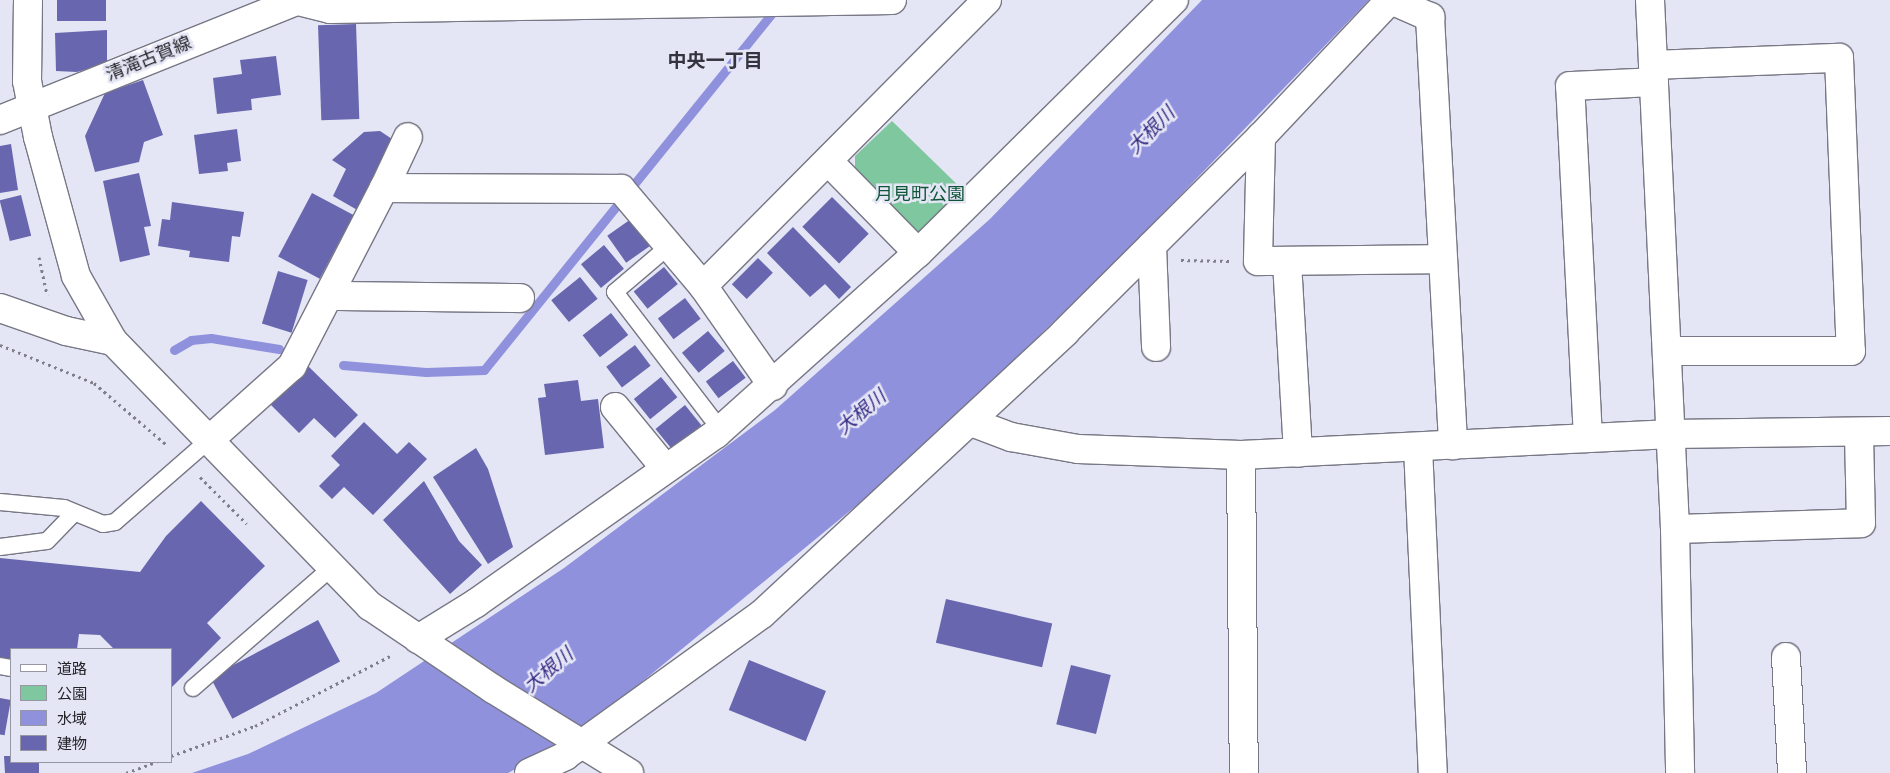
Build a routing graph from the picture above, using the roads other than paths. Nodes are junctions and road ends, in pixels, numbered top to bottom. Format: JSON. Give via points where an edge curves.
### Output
{"nodes":[{"id":1,"x":28,"y":0,"type":"edge"},
{"id":2,"x":892,"y":0,"type":"edge"},
{"id":3,"x":987,"y":0,"type":"edge"},
{"id":4,"x":1390,"y":0,"type":"edge"},
{"id":5,"x":1650,"y":0,"type":"edge"},
{"id":6,"x":296,"y":1,"type":"edge"},
{"id":7,"x":1167,"y":2,"type":"edge"},
{"id":8,"x":1654,"y":73,"type":"junction"},
{"id":9,"x":32,"y":108,"type":"junction"},
{"id":10,"x":0,"y":120,"type":"edge"},
{"id":11,"x":1261,"y":136,"type":"junction"},
{"id":12,"x":408,"y":137,"type":"dead end"},
{"id":13,"x":829,"y":162,"type":"junction"},
{"id":14,"x":384,"y":188,"type":"junction"},
{"id":15,"x":669,"y":246,"type":"junction"},
{"id":16,"x":1152,"y":246,"type":"junction"},
{"id":17,"x":918,"y":253,"type":"junction"},
{"id":18,"x":1441,"y":259,"type":"junction"},
{"id":19,"x":1288,"y":262,"type":"junction"},
{"id":20,"x":703,"y":286,"type":"junction"},
{"id":21,"x":331,"y":296,"type":"junction"},
{"id":22,"x":520,"y":298,"type":"dead end"},
{"id":23,"x":0,"y":308,"type":"edge"},
{"id":24,"x":113,"y":341,"type":"junction"},
{"id":25,"x":1156,"y":347,"type":"dead end"},
{"id":26,"x":1667,"y":351,"type":"junction"},
{"id":27,"x":773,"y":386,"type":"junction"},
{"id":28,"x":615,"y":407,"type":"dead end"},
{"id":29,"x":971,"y":422,"type":"junction"},
{"id":30,"x":721,"y":430,"type":"junction"},
{"id":31,"x":1890,"y":431,"type":"edge"},
{"id":32,"x":1859,"y":432,"type":"junction"},
{"id":33,"x":1671,"y":434,"type":"junction"},
{"id":34,"x":1588,"y":438,"type":"junction"},
{"id":35,"x":208,"y":441,"type":"junction"},
{"id":36,"x":1453,"y":445,"type":"junction"},
{"id":37,"x":1418,"y":447,"type":"junction"},
{"id":38,"x":1298,"y":453,"type":"junction"},
{"id":39,"x":1241,"y":456,"type":"junction"},
{"id":40,"x":666,"y":469,"type":"junction"},
{"id":41,"x":0,"y":502,"type":"edge"},
{"id":42,"x":74,"y":513,"type":"junction"},
{"id":43,"x":1675,"y":529,"type":"junction"},
{"id":44,"x":0,"y":547,"type":"edge"},
{"id":45,"x":331,"y":568,"type":"junction"},
{"id":46,"x":418,"y":639,"type":"junction"},
{"id":47,"x":1786,"y":658,"type":"dead end"},
{"id":48,"x":193,"y":688,"type":"dead end"},
{"id":49,"x":576,"y":742,"type":"junction"},
{"id":50,"x":529,"y":773,"type":"edge"},
{"id":51,"x":629,"y":773,"type":"edge"},
{"id":52,"x":1244,"y":773,"type":"edge"},
{"id":53,"x":1433,"y":773,"type":"edge"},
{"id":54,"x":1680,"y":773,"type":"edge"},
{"id":55,"x":1792,"y":773,"type":"edge"}],
"edges":[{"from":1,"to":9,"type":"street","via":[[28,81]]},
{"from":2,"to":6,"type":"street","via":[[330,9]]},
{"from":3,"to":13,"type":"street"},
{"from":4,"to":11,"type":"street"},
{"from":4,"to":18,"type":"street","via":[[1430,17]]},
{"from":5,"to":8,"type":"street"},
{"from":6,"to":9,"type":"street","name":"清滝古賀線"},
{"from":7,"to":17,"type":"street"},
{"from":8,"to":26,"type":"street"},
{"from":8,"to":26,"type":"street","via":[[1839,58],[1851,350]]},
{"from":8,"to":34,"type":"street","via":[[1570,86]]},
{"from":9,"to":10,"type":"street","name":"清滝古賀線"},
{"from":9,"to":24,"type":"street","via":[[76,276]]},
{"from":11,"to":16,"type":"street"},
{"from":11,"to":19,"type":"street","via":[[1258,261]]},
{"from":12,"to":14,"type":"street"},
{"from":13,"to":17,"type":"street"},
{"from":13,"to":20,"type":"street"},
{"from":14,"to":15,"type":"street","via":[[621,188]]},
{"from":14,"to":21,"type":"street"},
{"from":15,"to":20,"type":"street"},
{"from":15,"to":30,"type":"lane","via":[[615,292]]},
{"from":16,"to":25,"type":"street"},
{"from":16,"to":29,"type":"street"},
{"from":17,"to":27,"type":"street"},
{"from":18,"to":19,"type":"street"},
{"from":18,"to":36,"type":"street"},
{"from":19,"to":38,"type":"street"},
{"from":20,"to":27,"type":"street"},
{"from":21,"to":22,"type":"street"},
{"from":21,"to":35,"type":"street","via":[[292,366]]},
{"from":23,"to":24,"type":"street","via":[[66,331]]},
{"from":24,"to":35,"type":"street"},
{"from":26,"to":33,"type":"street"},
{"from":27,"to":30,"type":"street"},
{"from":28,"to":40,"type":"street"},
{"from":29,"to":39,"type":"street","via":[[1011,437],[1078,449]]},
{"from":29,"to":49,"type":"street","via":[[762,614]]},
{"from":30,"to":40,"type":"street"},
{"from":31,"to":32,"type":"street"},
{"from":32,"to":33,"type":"street"},
{"from":32,"to":43,"type":"street","via":[[1861,523]]},
{"from":33,"to":34,"type":"street"},
{"from":33,"to":43,"type":"street"},
{"from":34,"to":36,"type":"street"},
{"from":35,"to":42,"type":"lane","via":[[116,522],[103,524]]},
{"from":35,"to":45,"type":"street"},
{"from":36,"to":37,"type":"street"},
{"from":37,"to":38,"type":"street"},
{"from":37,"to":53,"type":"street"},
{"from":38,"to":39,"type":"street"},
{"from":39,"to":52,"type":"street"},
{"from":40,"to":46,"type":"street","via":[[476,603]]},
{"from":41,"to":42,"type":"lane","via":[[64,508]]},
{"from":42,"to":44,"type":"lane","via":[[47,541]]},
{"from":43,"to":54,"type":"street"},
{"from":45,"to":46,"type":"street","via":[[370,606]]},
{"from":45,"to":48,"type":"lane"},
{"from":46,"to":49,"type":"street"},
{"from":47,"to":55,"type":"street"},
{"from":49,"to":50,"type":"street"},
{"from":49,"to":51,"type":"street"}]}
